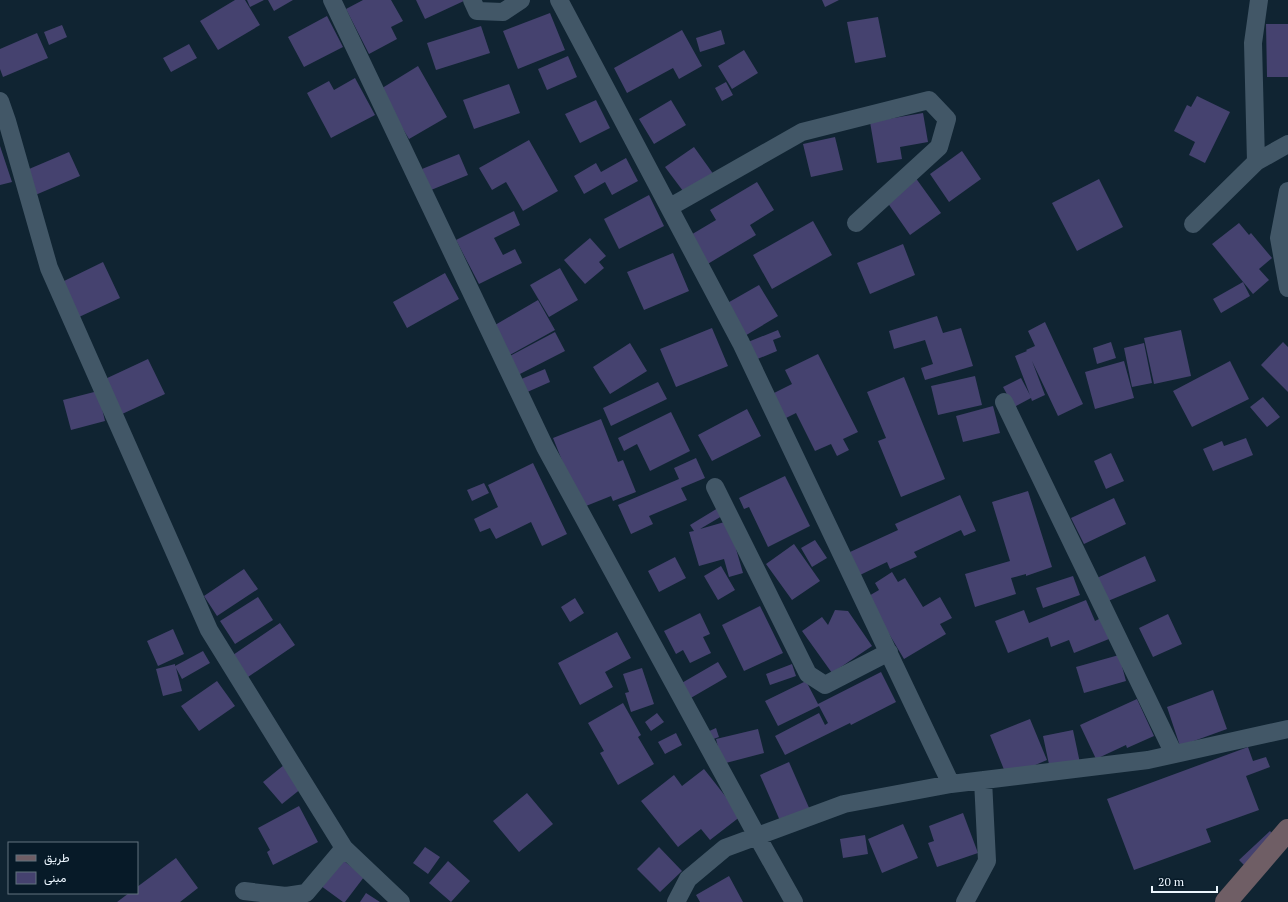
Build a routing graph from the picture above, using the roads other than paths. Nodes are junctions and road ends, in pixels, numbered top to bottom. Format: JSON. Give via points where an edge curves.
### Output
{"nodes":[{"id":1,"x":332,"y":0,"type":"edge"},
{"id":2,"x":472,"y":0,"type":"edge"},
{"id":3,"x":521,"y":0,"type":"edge"},
{"id":4,"x":559,"y":0,"type":"edge"},
{"id":5,"x":1259,"y":0,"type":"edge"},
{"id":6,"x":0,"y":101,"type":"edge"},
{"id":7,"x":1288,"y":144,"type":"edge"},
{"id":8,"x":1256,"y":162,"type":"junction"},
{"id":9,"x":1288,"y":191,"type":"edge"},
{"id":10,"x":670,"y":207,"type":"junction"},
{"id":11,"x":856,"y":223,"type":"dead end"},
{"id":12,"x":1193,"y":224,"type":"dead end"},
{"id":13,"x":1288,"y":288,"type":"edge"},
{"id":14,"x":1004,"y":402,"type":"dead end"},
{"id":15,"x":715,"y":487,"type":"dead end"},
{"id":16,"x":889,"y":652,"type":"junction"},
{"id":17,"x":1288,"y":729,"type":"edge"},
{"id":18,"x":1174,"y":754,"type":"junction"},
{"id":19,"x":983,"y":780,"type":"junction"},
{"id":20,"x":951,"y":784,"type":"junction"},
{"id":21,"x":1288,"y":830,"type":"edge"},
{"id":22,"x":757,"y":836,"type":"junction"},
{"id":23,"x":344,"y":848,"type":"junction"},
{"id":24,"x":244,"y":891,"type":"dead end"},
{"id":25,"x":401,"y":902,"type":"edge"},
{"id":26,"x":676,"y":902,"type":"edge"},
{"id":27,"x":794,"y":902,"type":"edge"},
{"id":28,"x":965,"y":902,"type":"edge"},
{"id":29,"x":1226,"y":902,"type":"edge"}],
"edges":[{"from":1,"to":22,"type":"street","via":[[545,447]]},
{"from":2,"to":3,"type":"street","via":[[477,11],[503,12]]},
{"from":4,"to":10,"type":"street"},
{"from":5,"to":8,"type":"street","via":[[1253,43]]},
{"from":6,"to":23,"type":"street","via":[[49,268],[209,630]]},
{"from":7,"to":8,"type":"street"},
{"from":8,"to":12,"type":"street"},
{"from":9,"to":13,"type":"street","via":[[1279,238]]},
{"from":10,"to":11,"type":"street","via":[[802,132],[929,100],[947,119],[939,147]]},
{"from":10,"to":16,"type":"street","via":[[741,343]]},
{"from":14,"to":18,"type":"street"},
{"from":15,"to":16,"type":"street","via":[[808,674],[825,685]]},
{"from":16,"to":20,"type":"street"},
{"from":17,"to":18,"type":"street"},
{"from":18,"to":19,"type":"street","via":[[1148,760]]},
{"from":19,"to":20,"type":"street"},
{"from":19,"to":28,"type":"street","via":[[988,861]]},
{"from":20,"to":22,"type":"street","via":[[844,804]]},
{"from":21,"to":29,"type":"main road"},
{"from":22,"to":26,"type":"street","via":[[725,848],[688,879]]},
{"from":22,"to":27,"type":"street"},
{"from":23,"to":24,"type":"street","via":[[306,893],[286,896]]},
{"from":23,"to":25,"type":"street"}]}
